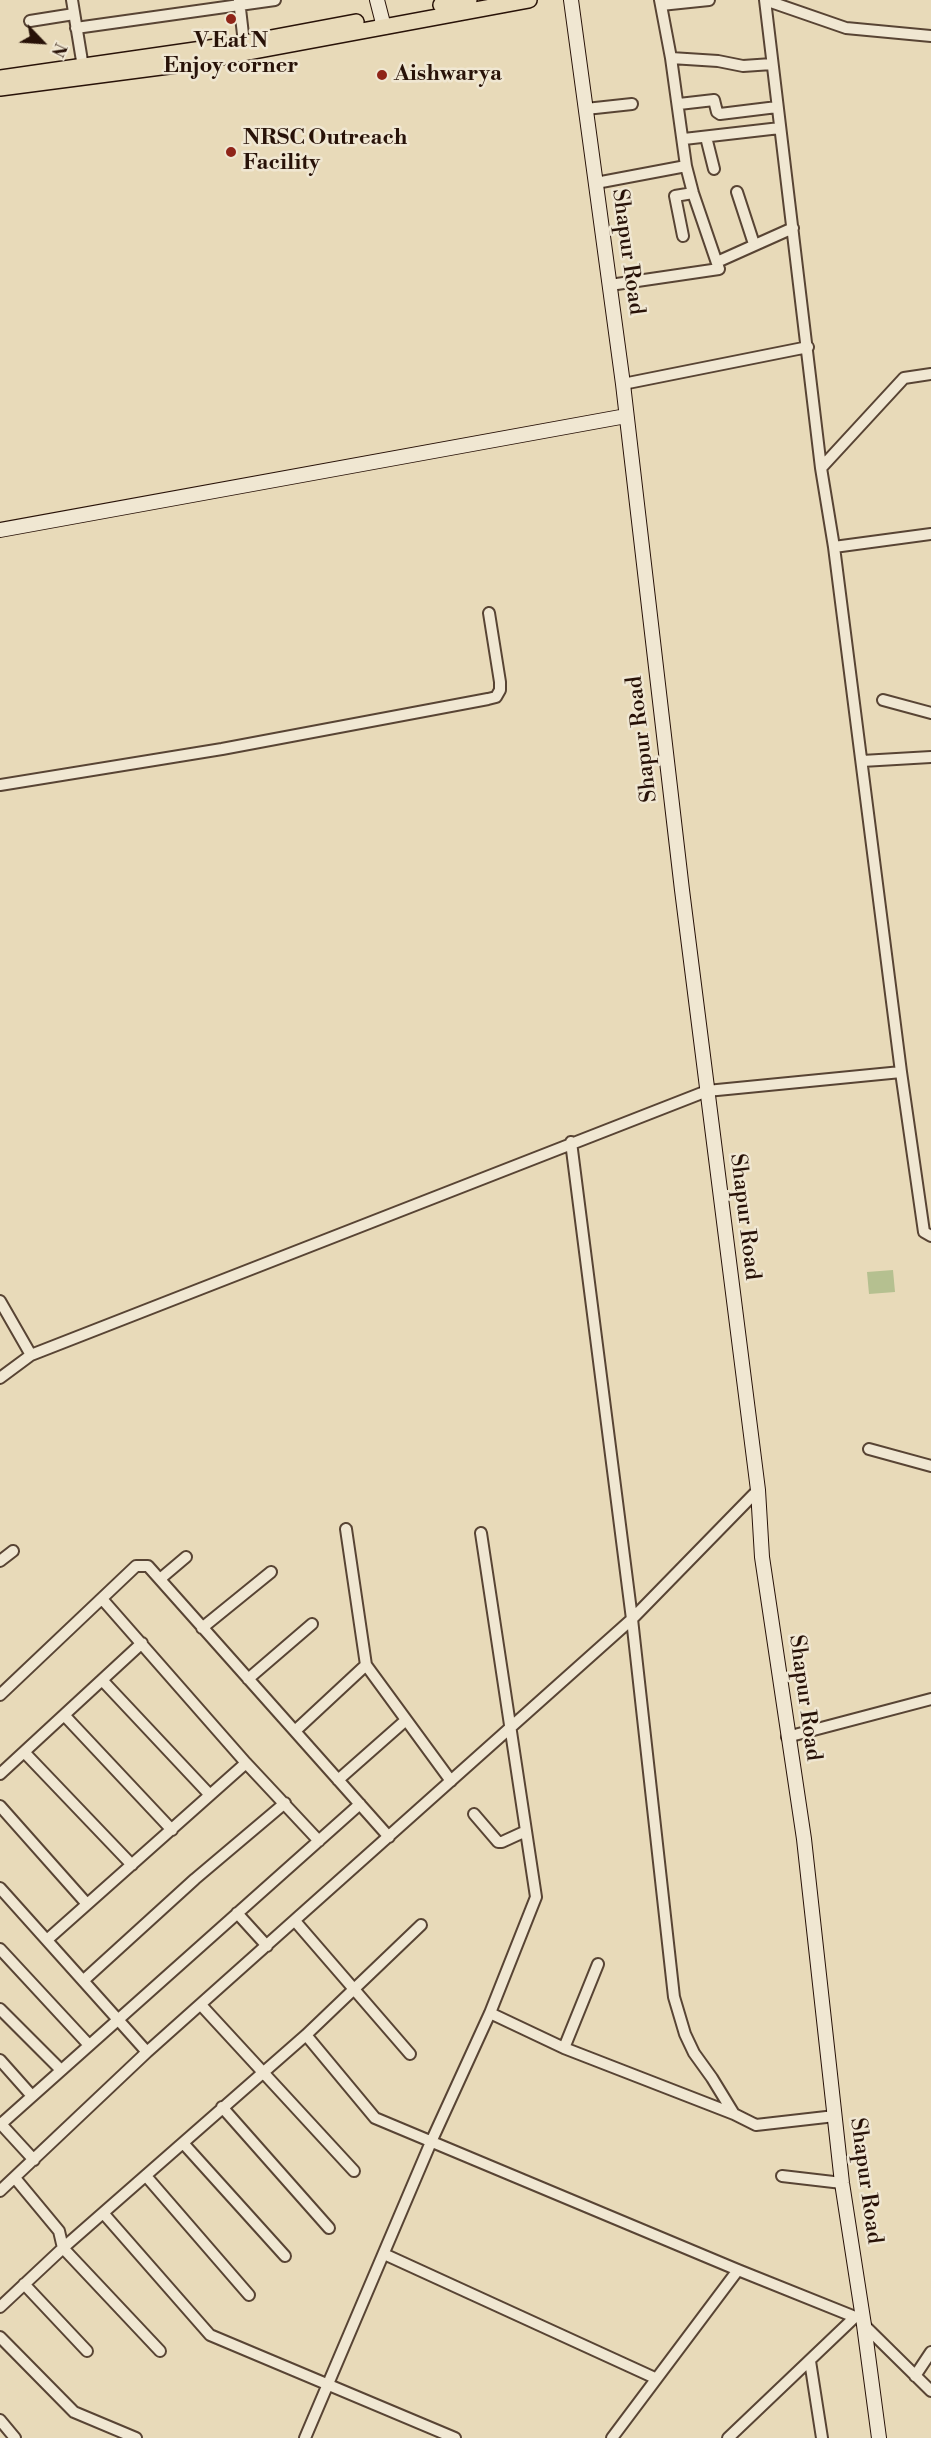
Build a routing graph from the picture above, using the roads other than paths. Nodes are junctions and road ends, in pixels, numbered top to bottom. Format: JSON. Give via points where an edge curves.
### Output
{"nodes":[{"id":1,"x":72,"y":0,"type":"edge"},
{"id":2,"x":273,"y":0,"type":"edge"},
{"id":3,"x":377,"y":0,"type":"edge"},
{"id":4,"x":469,"y":0,"type":"edge"},
{"id":5,"x":529,"y":0,"type":"edge"},
{"id":6,"x":571,"y":0,"type":"edge"},
{"id":7,"x":709,"y":0,"type":"edge"},
{"id":8,"x":765,"y":0,"type":"edge"},
{"id":9,"x":239,"y":2,"type":"edge"},
{"id":10,"x":661,"y":2,"type":"edge"},
{"id":11,"x":74,"y":14,"type":"junction"},
{"id":12,"x":30,"y":21,"type":"dead end"},
{"id":13,"x":382,"y":22,"type":"junction"},
{"id":14,"x":76,"y":28,"type":"junction"},
{"id":15,"x":931,"y":36,"type":"edge"},
{"id":16,"x":244,"y":43,"type":"junction"},
{"id":17,"x":671,"y":58,"type":"junction"},
{"id":18,"x":771,"y":64,"type":"junction"},
{"id":19,"x":83,"y":67,"type":"junction"},
{"id":20,"x":0,"y":78,"type":"edge"},
{"id":21,"x":0,"y":88,"type":"edge"},
{"id":22,"x":632,"y":104,"type":"dead end"},
{"id":23,"x":679,"y":104,"type":"junction"},
{"id":24,"x":777,"y":106,"type":"junction"},
{"id":25,"x":586,"y":109,"type":"junction"},
{"id":26,"x":780,"y":128,"type":"junction"},
{"id":27,"x":706,"y":137,"type":"junction"},
{"id":28,"x":684,"y":139,"type":"junction"},
{"id":29,"x":686,"y":166,"type":"junction"},
{"id":30,"x":714,"y":169,"type":"dead end"},
{"id":31,"x":596,"y":183,"type":"junction"},
{"id":32,"x":737,"y":192,"type":"dead end"},
{"id":33,"x":693,"y":193,"type":"junction"},
{"id":34,"x":793,"y":228,"type":"junction"},
{"id":35,"x":683,"y":236,"type":"dead end"},
{"id":36,"x":754,"y":244,"type":"junction"},
{"id":37,"x":717,"y":262,"type":"junction"},
{"id":38,"x":610,"y":285,"type":"junction"},
{"id":39,"x":808,"y":347,"type":"junction"},
{"id":40,"x":931,"y":374,"type":"edge"},
{"id":41,"x":623,"y":384,"type":"junction"},
{"id":42,"x":626,"y":416,"type":"junction"},
{"id":43,"x":821,"y":468,"type":"junction"},
{"id":44,"x":0,"y":530,"type":"edge"},
{"id":45,"x":931,"y":534,"type":"edge"},
{"id":46,"x":834,"y":547,"type":"junction"},
{"id":47,"x":489,"y":613,"type":"dead end"},
{"id":48,"x":883,"y":700,"type":"dead end"},
{"id":49,"x":931,"y":712,"type":"edge"},
{"id":50,"x":931,"y":756,"type":"edge"},
{"id":51,"x":862,"y":761,"type":"junction"},
{"id":52,"x":0,"y":785,"type":"edge"},
{"id":53,"x":901,"y":1072,"type":"junction"},
{"id":54,"x":707,"y":1091,"type":"junction"},
{"id":55,"x":571,"y":1142,"type":"junction"},
{"id":56,"x":931,"y":1236,"type":"edge"},
{"id":57,"x":0,"y":1301,"type":"edge"},
{"id":58,"x":31,"y":1355,"type":"junction"},
{"id":59,"x":0,"y":1378,"type":"edge"},
{"id":60,"x":869,"y":1449,"type":"dead end"},
{"id":61,"x":931,"y":1466,"type":"edge"},
{"id":62,"x":758,"y":1490,"type":"junction"},
{"id":63,"x":346,"y":1528,"type":"dead end"},
{"id":64,"x":481,"y":1533,"type":"dead end"},
{"id":65,"x":12,"y":1551,"type":"dead end"},
{"id":66,"x":186,"y":1557,"type":"dead end"},
{"id":67,"x":0,"y":1560,"type":"edge"},
{"id":68,"x":271,"y":1572,"type":"dead end"},
{"id":69,"x":160,"y":1579,"type":"junction"},
{"id":70,"x":103,"y":1600,"type":"junction"},
{"id":71,"x":632,"y":1619,"type":"junction"},
{"id":72,"x":312,"y":1624,"type":"dead end"},
{"id":73,"x":202,"y":1628,"type":"junction"},
{"id":74,"x":142,"y":1643,"type":"junction"},
{"id":75,"x":366,"y":1665,"type":"junction"},
{"id":76,"x":248,"y":1679,"type":"junction"},
{"id":77,"x":102,"y":1680,"type":"junction"},
{"id":78,"x":2,"y":1690,"type":"edge"},
{"id":79,"x":931,"y":1699,"type":"edge"},
{"id":80,"x":64,"y":1715,"type":"junction"},
{"id":81,"x":406,"y":1720,"type":"junction"},
{"id":82,"x":511,"y":1729,"type":"junction"},
{"id":83,"x":295,"y":1731,"type":"junction"},
{"id":84,"x":788,"y":1737,"type":"junction"},
{"id":85,"x":24,"y":1752,"type":"junction"},
{"id":86,"x":246,"y":1763,"type":"junction"},
{"id":87,"x":0,"y":1774,"type":"edge"},
{"id":88,"x":338,"y":1780,"type":"junction"},
{"id":89,"x":451,"y":1781,"type":"junction"},
{"id":90,"x":210,"y":1795,"type":"junction"},
{"id":91,"x":285,"y":1803,"type":"junction"},
{"id":92,"x":360,"y":1804,"type":"junction"},
{"id":93,"x":0,"y":1806,"type":"edge"},
{"id":94,"x":474,"y":1814,"type":"dead end"},
{"id":95,"x":172,"y":1830,"type":"junction"},
{"id":96,"x":526,"y":1831,"type":"junction"},
{"id":97,"x":389,"y":1837,"type":"junction"},
{"id":98,"x":319,"y":1841,"type":"junction"},
{"id":99,"x":132,"y":1865,"type":"junction"},
{"id":100,"x":0,"y":1888,"type":"edge"},
{"id":101,"x":87,"y":1904,"type":"junction"},
{"id":102,"x":237,"y":1913,"type":"junction"},
{"id":103,"x":295,"y":1921,"type":"junction"},
{"id":104,"x":422,"y":1925,"type":"dead end"},
{"id":105,"x":48,"y":1939,"type":"junction"},
{"id":106,"x":267,"y":1946,"type":"junction"},
{"id":107,"x":0,"y":1949,"type":"edge"},
{"id":108,"x":598,"y":1964,"type":"dead end"},
{"id":109,"x":84,"y":1980,"type":"junction"},
{"id":110,"x":354,"y":1990,"type":"junction"},
{"id":111,"x":201,"y":2005,"type":"junction"},
{"id":112,"x":0,"y":2009,"type":"edge"},
{"id":113,"x":490,"y":2013,"type":"junction"},
{"id":114,"x":118,"y":2019,"type":"junction"},
{"id":115,"x":306,"y":2035,"type":"junction"},
{"id":116,"x":89,"y":2045,"type":"junction"},
{"id":117,"x":564,"y":2048,"type":"junction"},
{"id":118,"x":147,"y":2052,"type":"junction"},
{"id":119,"x":410,"y":2054,"type":"dead end"},
{"id":120,"x":0,"y":2060,"type":"edge"},
{"id":121,"x":61,"y":2070,"type":"junction"},
{"id":122,"x":264,"y":2072,"type":"junction"},
{"id":123,"x":32,"y":2096,"type":"junction"},
{"id":124,"x":222,"y":2107,"type":"junction"},
{"id":125,"x":734,"y":2114,"type":"junction"},
{"id":126,"x":835,"y":2116,"type":"junction"},
{"id":127,"x":0,"y":2123,"type":"edge"},
{"id":128,"x":431,"y":2142,"type":"junction"},
{"id":129,"x":183,"y":2143,"type":"junction"},
{"id":130,"x":34,"y":2160,"type":"junction"},
{"id":131,"x":354,"y":2171,"type":"dead end"},
{"id":132,"x":146,"y":2176,"type":"junction"},
{"id":133,"x":782,"y":2176,"type":"dead end"},
{"id":134,"x":15,"y":2178,"type":"junction"},
{"id":135,"x":842,"y":2183,"type":"junction"},
{"id":136,"x":0,"y":2191,"type":"edge"},
{"id":137,"x":104,"y":2214,"type":"junction"},
{"id":138,"x":329,"y":2228,"type":"dead end"},
{"id":139,"x":63,"y":2248,"type":"junction"},
{"id":140,"x":384,"y":2254,"type":"junction"},
{"id":141,"x":285,"y":2256,"type":"dead end"},
{"id":142,"x":738,"y":2270,"type":"junction"},
{"id":143,"x":24,"y":2284,"type":"junction"},
{"id":144,"x":249,"y":2295,"type":"dead end"},
{"id":145,"x":0,"y":2307,"type":"edge"},
{"id":146,"x":861,"y":2320,"type":"junction"},
{"id":147,"x":0,"y":2337,"type":"edge"},
{"id":148,"x":87,"y":2351,"type":"dead end"},
{"id":149,"x":160,"y":2351,"type":"dead end"},
{"id":150,"x":931,"y":2352,"type":"edge"},
{"id":151,"x":810,"y":2361,"type":"junction"},
{"id":152,"x":915,"y":2376,"type":"junction"},
{"id":153,"x":656,"y":2378,"type":"junction"},
{"id":154,"x":329,"y":2384,"type":"junction"},
{"id":155,"x":931,"y":2391,"type":"edge"},
{"id":156,"x":0,"y":2420,"type":"edge"},
{"id":157,"x":15,"y":2438,"type":"edge"},
{"id":158,"x":136,"y":2438,"type":"edge"},
{"id":159,"x":305,"y":2438,"type":"edge"},
{"id":160,"x":455,"y":2438,"type":"edge"},
{"id":161,"x":612,"y":2438,"type":"edge"},
{"id":162,"x":729,"y":2438,"type":"edge"},
{"id":163,"x":822,"y":2438,"type":"edge"},
{"id":164,"x":879,"y":2438,"type":"edge"}],
"edges":[{"from":1,"to":11,"type":"street"},
{"from":2,"to":9,"type":"street"},
{"from":3,"to":13,"type":"street"},
{"from":4,"to":13,"type":"main road"},
{"from":5,"to":13,"type":"main road"},
{"from":6,"to":25,"type":"street","name":"Shapur Road"},
{"from":7,"to":10,"type":"street"},
{"from":8,"to":15,"type":"street","via":[[846,28]]},
{"from":8,"to":18,"type":"street"},
{"from":9,"to":14,"type":"street"},
{"from":9,"to":16,"type":"street"},
{"from":10,"to":17,"type":"street"},
{"from":11,"to":12,"type":"street"},
{"from":11,"to":14,"type":"street"},
{"from":13,"to":16,"type":"main road"},
{"from":13,"to":21,"type":"main road","via":[[184,64]]},
{"from":14,"to":19,"type":"street"},
{"from":16,"to":19,"type":"main road"},
{"from":17,"to":18,"type":"street","via":[[743,66]]},
{"from":17,"to":23,"type":"street"},
{"from":18,"to":24,"type":"street"},
{"from":19,"to":20,"type":"main road"},
{"from":22,"to":25,"type":"street"},
{"from":23,"to":24,"type":"street","via":[[714,100],[720,114]]},
{"from":23,"to":28,"type":"street"},
{"from":24,"to":26,"type":"street"},
{"from":25,"to":31,"type":"street","name":"Shapur Road"},
{"from":26,"to":27,"type":"street"},
{"from":26,"to":34,"type":"street"},
{"from":27,"to":28,"type":"street"},
{"from":27,"to":30,"type":"street"},
{"from":28,"to":29,"type":"street"},
{"from":29,"to":31,"type":"street"},
{"from":29,"to":33,"type":"street"},
{"from":31,"to":38,"type":"street","name":"Shapur Road"},
{"from":32,"to":36,"type":"street"},
{"from":33,"to":35,"type":"street","via":[[675,196]]},
{"from":33,"to":37,"type":"street"},
{"from":34,"to":36,"type":"street"},
{"from":34,"to":39,"type":"street"},
{"from":36,"to":37,"type":"street"},
{"from":37,"to":38,"type":"street","via":[[719,269]]},
{"from":38,"to":41,"type":"street","name":"Shapur Road"},
{"from":39,"to":41,"type":"street"},
{"from":39,"to":43,"type":"street"},
{"from":40,"to":43,"type":"street","via":[[904,378]]},
{"from":41,"to":42,"type":"street","name":"Shapur Road"},
{"from":42,"to":44,"type":"street"},
{"from":42,"to":54,"type":"street","name":"Shapur Road"},
{"from":43,"to":46,"type":"street"},
{"from":45,"to":46,"type":"street"},
{"from":46,"to":51,"type":"street"},
{"from":47,"to":52,"type":"street","via":[[500,682],[496,697],[222,749]]},
{"from":48,"to":49,"type":"street"},
{"from":50,"to":51,"type":"street"},
{"from":51,"to":53,"type":"street"},
{"from":53,"to":54,"type":"street"},
{"from":53,"to":56,"type":"street","via":[[924,1232]]},
{"from":54,"to":55,"type":"street"},
{"from":54,"to":62,"type":"street","name":"Shapur Road"},
{"from":55,"to":58,"type":"street"},
{"from":55,"to":71,"type":"street"},
{"from":57,"to":58,"type":"street"},
{"from":58,"to":59,"type":"street"},
{"from":60,"to":61,"type":"street"},
{"from":62,"to":71,"type":"street"},
{"from":62,"to":84,"type":"street","name":"Shapur Road","via":[[762,1557]]},
{"from":63,"to":75,"type":"street"},
{"from":64,"to":82,"type":"street"},
{"from":65,"to":67,"type":"street"},
{"from":66,"to":69,"type":"street"},
{"from":68,"to":73,"type":"street"},
{"from":69,"to":70,"type":"street","via":[[148,1566],[136,1566]]},
{"from":69,"to":73,"type":"street"},
{"from":70,"to":74,"type":"street"},
{"from":70,"to":78,"type":"street"},
{"from":71,"to":82,"type":"street"},
{"from":71,"to":125,"type":"street","via":[[674,1997],[694,2053]]},
{"from":72,"to":76,"type":"street"},
{"from":73,"to":76,"type":"street"},
{"from":74,"to":77,"type":"street"},
{"from":74,"to":86,"type":"street"},
{"from":75,"to":81,"type":"street"},
{"from":75,"to":83,"type":"street"},
{"from":76,"to":83,"type":"street"},
{"from":77,"to":80,"type":"street"},
{"from":77,"to":90,"type":"street"},
{"from":79,"to":84,"type":"street"},
{"from":80,"to":85,"type":"street"},
{"from":80,"to":95,"type":"street"},
{"from":81,"to":88,"type":"street"},
{"from":81,"to":89,"type":"street"},
{"from":82,"to":89,"type":"street"},
{"from":82,"to":96,"type":"street"},
{"from":83,"to":88,"type":"street"},
{"from":84,"to":126,"type":"street","name":"Shapur Road","via":[[804,1839]]},
{"from":85,"to":87,"type":"street"},
{"from":85,"to":99,"type":"street"},
{"from":86,"to":90,"type":"street"},
{"from":86,"to":91,"type":"street"},
{"from":88,"to":92,"type":"street"},
{"from":89,"to":97,"type":"street"},
{"from":90,"to":95,"type":"street"},
{"from":91,"to":98,"type":"street"},
{"from":91,"to":109,"type":"street"},
{"from":92,"to":97,"type":"street"},
{"from":92,"to":98,"type":"street"},
{"from":93,"to":101,"type":"street"},
{"from":94,"to":96,"type":"street","via":[[498,1842]]},
{"from":95,"to":99,"type":"street"},
{"from":96,"to":113,"type":"street","via":[[536,1897]]},
{"from":97,"to":103,"type":"street"},
{"from":98,"to":102,"type":"street"},
{"from":99,"to":101,"type":"street"},
{"from":100,"to":105,"type":"street"},
{"from":101,"to":105,"type":"street"},
{"from":102,"to":106,"type":"street"},
{"from":102,"to":114,"type":"street"},
{"from":103,"to":106,"type":"street"},
{"from":103,"to":110,"type":"street"},
{"from":104,"to":110,"type":"street"},
{"from":105,"to":109,"type":"street"},
{"from":106,"to":111,"type":"street"},
{"from":107,"to":116,"type":"street"},
{"from":108,"to":117,"type":"street"},
{"from":109,"to":114,"type":"street"},
{"from":110,"to":115,"type":"street"},
{"from":110,"to":119,"type":"street"},
{"from":111,"to":118,"type":"street"},
{"from":111,"to":122,"type":"street"},
{"from":112,"to":121,"type":"street"},
{"from":113,"to":117,"type":"street"},
{"from":113,"to":128,"type":"street"},
{"from":114,"to":116,"type":"street"},
{"from":114,"to":118,"type":"street"},
{"from":115,"to":122,"type":"street"},
{"from":115,"to":128,"type":"street","via":[[375,2118]]},
{"from":116,"to":121,"type":"street"},
{"from":117,"to":125,"type":"street"},
{"from":118,"to":130,"type":"street"},
{"from":120,"to":123,"type":"street"},
{"from":121,"to":123,"type":"street"},
{"from":122,"to":124,"type":"street"},
{"from":122,"to":131,"type":"street"},
{"from":123,"to":127,"type":"street"},
{"from":124,"to":129,"type":"street"},
{"from":124,"to":138,"type":"street"},
{"from":125,"to":126,"type":"street","via":[[756,2125]]},
{"from":126,"to":135,"type":"street","name":"Shapur Road"},
{"from":127,"to":130,"type":"street"},
{"from":128,"to":140,"type":"street"},
{"from":128,"to":142,"type":"street"},
{"from":129,"to":132,"type":"street"},
{"from":129,"to":141,"type":"street"},
{"from":130,"to":134,"type":"street"},
{"from":132,"to":137,"type":"street"},
{"from":132,"to":144,"type":"street"},
{"from":133,"to":135,"type":"street"},
{"from":134,"to":136,"type":"street"},
{"from":134,"to":139,"type":"street","via":[[59,2231]]},
{"from":135,"to":146,"type":"street","name":"Shapur Road"},
{"from":137,"to":139,"type":"street"},
{"from":137,"to":154,"type":"street","via":[[210,2335]]},
{"from":139,"to":143,"type":"street"},
{"from":139,"to":149,"type":"street"},
{"from":140,"to":153,"type":"street"},
{"from":140,"to":154,"type":"street"},
{"from":142,"to":146,"type":"street"},
{"from":142,"to":153,"type":"street"},
{"from":143,"to":145,"type":"street"},
{"from":143,"to":148,"type":"street"},
{"from":146,"to":151,"type":"street"},
{"from":146,"to":152,"type":"street"},
{"from":146,"to":164,"type":"street","name":"Shapur Road"},
{"from":147,"to":158,"type":"street","via":[[74,2412]]},
{"from":150,"to":152,"type":"street"},
{"from":151,"to":162,"type":"street"},
{"from":151,"to":163,"type":"street"},
{"from":152,"to":155,"type":"street"},
{"from":153,"to":161,"type":"street"},
{"from":154,"to":159,"type":"street"},
{"from":154,"to":160,"type":"street"},
{"from":156,"to":157,"type":"street"}]}
